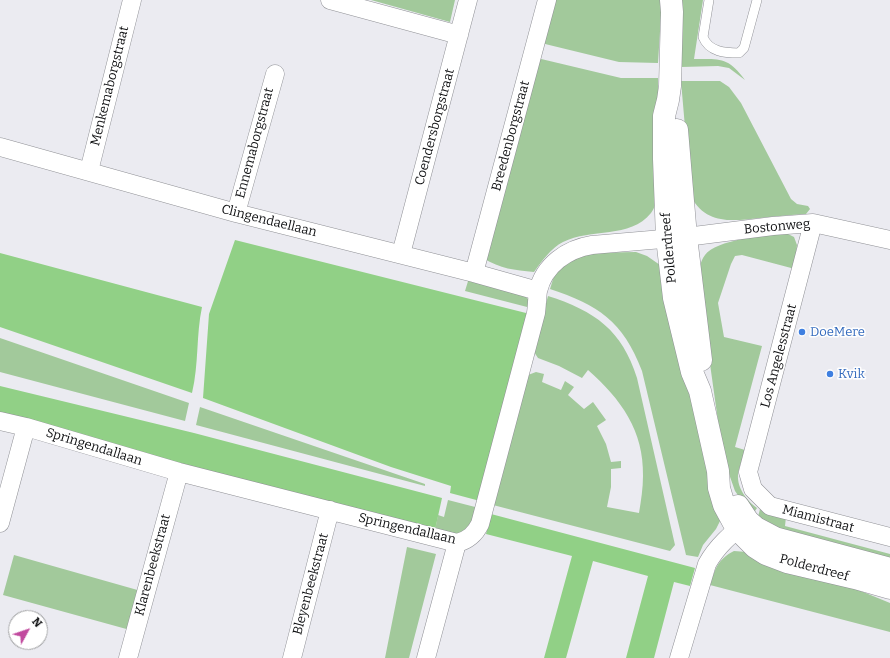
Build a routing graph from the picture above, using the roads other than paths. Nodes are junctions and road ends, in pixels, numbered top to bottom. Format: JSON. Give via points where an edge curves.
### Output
{"nodes":[{"id":1,"x":132,"y":0,"type":"edge"},
{"id":2,"x":330,"y":0,"type":"edge"},
{"id":3,"x":468,"y":0,"type":"edge"},
{"id":4,"x":547,"y":0,"type":"edge"},
{"id":5,"x":709,"y":0,"type":"edge"},
{"id":6,"x":757,"y":0,"type":"edge"},
{"id":7,"x":673,"y":4,"type":"edge"},
{"id":8,"x":379,"y":6,"type":"edge"},
{"id":9,"x":459,"y":35,"type":"junction"},
{"id":10,"x":275,"y":74,"type":"dead end"},
{"id":11,"x":0,"y":147,"type":"edge"},
{"id":12,"x":89,"y":172,"type":"junction"},
{"id":13,"x":236,"y":214,"type":"junction"},
{"id":14,"x":813,"y":223,"type":"junction"},
{"id":15,"x":676,"y":237,"type":"junction"},
{"id":16,"x":890,"y":240,"type":"edge"},
{"id":17,"x":401,"y":254,"type":"junction"},
{"id":18,"x":474,"y":273,"type":"junction"},
{"id":19,"x":538,"y":291,"type":"junction"},
{"id":20,"x":0,"y":421,"type":"edge"},
{"id":21,"x":26,"y":427,"type":"junction"},
{"id":22,"x":179,"y":472,"type":"junction"},
{"id":23,"x":753,"y":489,"type":"joint"},
{"id":24,"x":330,"y":510,"type":"junction"},
{"id":25,"x":0,"y":524,"type":"edge"},
{"id":26,"x":742,"y":525,"type":"junction"},
{"id":27,"x":890,"y":537,"type":"edge"},
{"id":28,"x":457,"y":543,"type":"junction"},
{"id":29,"x":890,"y":569,"type":"edge"},
{"id":30,"x":890,"y":588,"type":"edge"},
{"id":31,"x":128,"y":658,"type":"edge"},
{"id":32,"x":292,"y":658,"type":"edge"},
{"id":33,"x":426,"y":658,"type":"edge"},
{"id":34,"x":679,"y":658,"type":"edge"}],
"edges":[{"from":1,"to":12,"type":"street","name":"Menkemaborgstraat"},
{"from":2,"to":8,"type":"street"},
{"from":3,"to":9,"type":"street","name":"Coendersborgstraat"},
{"from":4,"to":18,"type":"street","name":"Breedenborgstraat"},
{"from":5,"to":6,"type":"lane","via":[[703,37],[708,47],[726,53],[739,53],[744,48]]},
{"from":7,"to":15,"type":"main road","name":"Polderdreef","via":[[669,93],[676,118]]},
{"from":8,"to":9,"type":"street"},
{"from":9,"to":17,"type":"street","name":"Coendersborgstraat"},
{"from":10,"to":13,"type":"street","name":"Ennemaborgstraat"},
{"from":11,"to":12,"type":"street","name":"Clingendaellaan"},
{"from":12,"to":13,"type":"street","name":"Clingendaellaan"},
{"from":13,"to":17,"type":"street","name":"Clingendaellaan"},
{"from":14,"to":15,"type":"street","name":"Bostonweg"},
{"from":14,"to":16,"type":"street","name":"Bostonweg"},
{"from":14,"to":23,"type":"street","name":"Los Angelesstraat","via":[[748,472]]},
{"from":15,"to":19,"type":"street","name":"Springendallaan","via":[[592,245],[572,250],[553,264]]},
{"from":15,"to":26,"type":"main road","name":"Polderdreef","via":[[703,376],[700,391],[718,471],[719,488],[724,505]]},
{"from":17,"to":18,"type":"street","name":"Clingendaellaan"},
{"from":18,"to":19,"type":"street","name":"Clingendaellaan"},
{"from":19,"to":28,"type":"street","name":"Springendallaan","via":[[536,313],[483,517],[477,531],[470,538]]},
{"from":20,"to":21,"type":"street","name":"Springendallaan"},
{"from":21,"to":22,"type":"street","name":"Springendallaan"},
{"from":21,"to":25,"type":"street"},
{"from":22,"to":24,"type":"street","name":"Springendallaan"},
{"from":22,"to":31,"type":"street","name":"Klarenbeekstraat"},
{"from":23,"to":27,"type":"street","name":"Miamistraat","via":[[770,506]]},
{"from":24,"to":28,"type":"street","name":"Springendallaan"},
{"from":24,"to":32,"type":"street","name":"Bleyenbeekstraat"},
{"from":26,"to":29,"type":"main road","name":"Polderdreef","via":[[785,541]]},
{"from":26,"to":30,"type":"main road","name":"Polderdreef","via":[[755,547],[766,554],[787,562]]},
{"from":26,"to":34,"type":"street","via":[[713,552],[707,564]]},
{"from":28,"to":33,"type":"street"}]}
